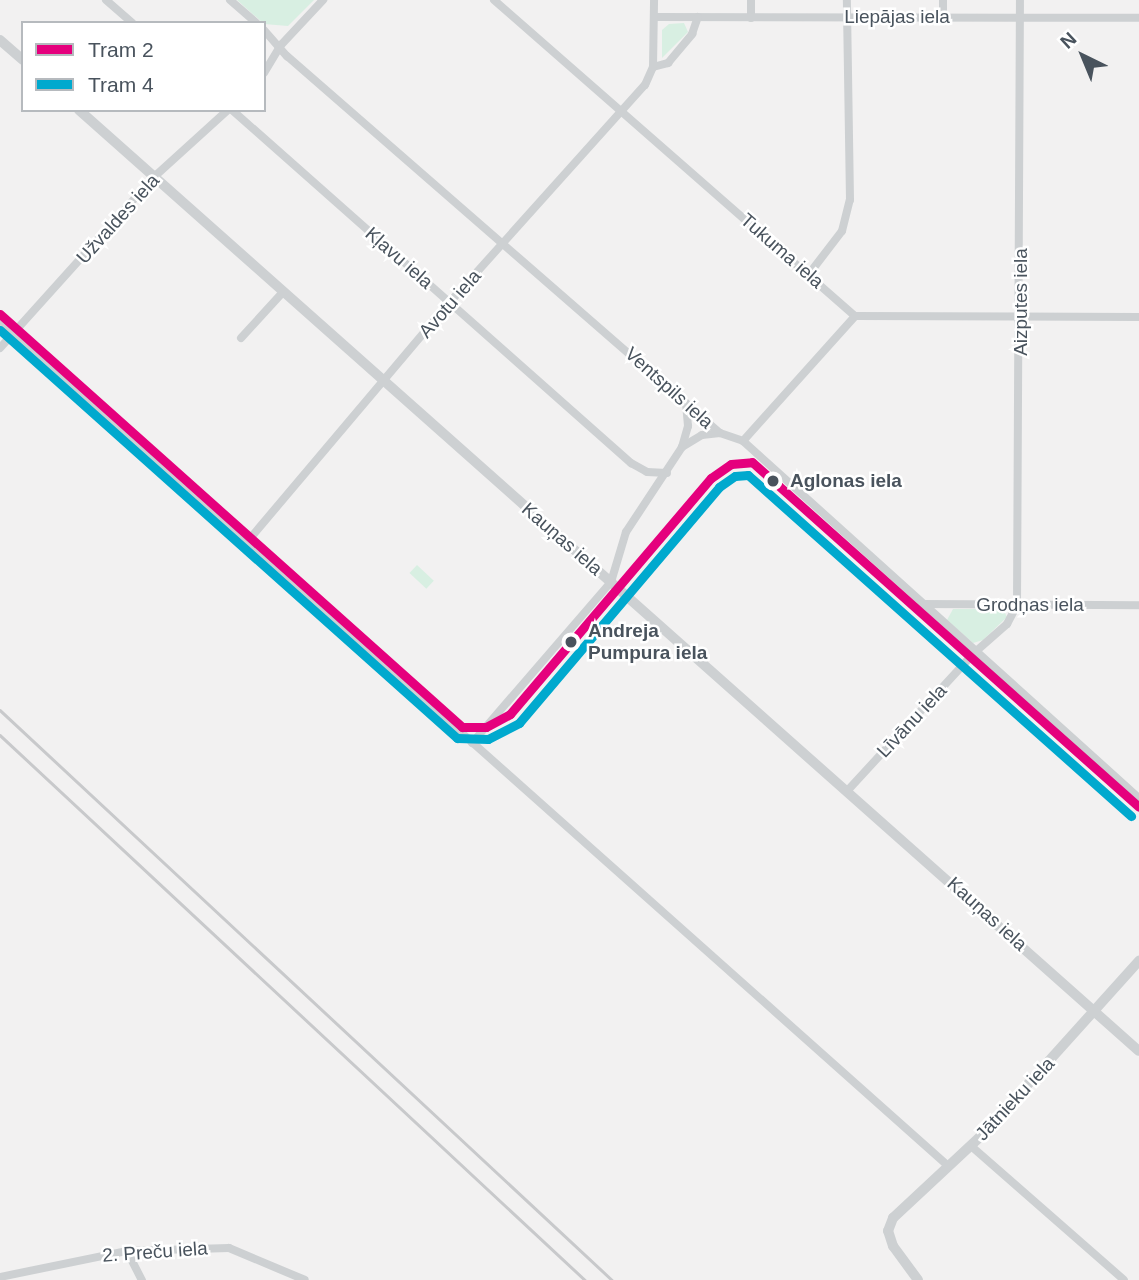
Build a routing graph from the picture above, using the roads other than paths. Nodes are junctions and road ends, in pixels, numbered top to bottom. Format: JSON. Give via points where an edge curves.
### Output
{"nodes":[{"id":1,"x":106,"y":0,"type":"edge"},
{"id":2,"x":230,"y":0,"type":"edge"},
{"id":3,"x":323,"y":0,"type":"edge"},
{"id":4,"x":494,"y":0,"type":"edge"},
{"id":5,"x":654,"y":0,"type":"edge"},
{"id":6,"x":751,"y":0,"type":"edge"},
{"id":7,"x":847,"y":0,"type":"edge"},
{"id":8,"x":943,"y":0,"type":"edge"},
{"id":9,"x":1020,"y":0,"type":"edge"},
{"id":10,"x":654,"y":17,"type":"junction"},
{"id":11,"x":698,"y":17,"type":"junction"},
{"id":12,"x":847,"y":17,"type":"junction"},
{"id":13,"x":943,"y":17,"type":"junction"},
{"id":14,"x":751,"y":18,"type":"junction"},
{"id":15,"x":1020,"y":18,"type":"junction"},
{"id":16,"x":1139,"y":18,"type":"edge"},
{"id":17,"x":130,"y":21,"type":"edge"},
{"id":18,"x":254,"y":21,"type":"edge"},
{"id":19,"x":266,"y":32,"type":"edge"},
{"id":20,"x":0,"y":40,"type":"edge"},
{"id":21,"x":281,"y":45,"type":"junction"},
{"id":22,"x":21,"y":58,"type":"edge"},
{"id":23,"x":653,"y":67,"type":"junction"},
{"id":24,"x":266,"y":70,"type":"edge"},
{"id":25,"x":81,"y":112,"type":"edge"},
{"id":26,"x":228,"y":112,"type":"edge"},
{"id":27,"x":232,"y":112,"type":"edge"},
{"id":28,"x":623,"y":112,"type":"junction"},
{"id":29,"x":154,"y":177,"type":"junction"},
{"id":30,"x":504,"y":242,"type":"junction"},
{"id":31,"x":808,"y":274,"type":"junction"},
{"id":32,"x":283,"y":292,"type":"junction"},
{"id":33,"x":450,"y":302,"type":"junction"},
{"id":34,"x":855,"y":316,"type":"junction"},
{"id":35,"x":1021,"y":317,"type":"junction"},
{"id":36,"x":1139,"y":317,"type":"edge"},
{"id":37,"x":0,"y":322,"type":"edge"},
{"id":38,"x":13,"y":334,"type":"junction"},
{"id":39,"x":241,"y":338,"type":"dead end"},
{"id":40,"x":0,"y":348,"type":"edge"},
{"id":41,"x":384,"y":381,"type":"junction"},
{"id":42,"x":686,"y":403,"type":"junction"},
{"id":43,"x":720,"y":433,"type":"junction"},
{"id":44,"x":743,"y":442,"type":"junction"},
{"id":45,"x":681,"y":447,"type":"junction"},
{"id":46,"x":667,"y":473,"type":"junction"},
{"id":47,"x":247,"y":542,"type":"junction"},
{"id":48,"x":611,"y":582,"type":"junction"},
{"id":49,"x":920,"y":604,"type":"junction"},
{"id":50,"x":1017,"y":604,"type":"junction"},
{"id":51,"x":1139,"y":605,"type":"edge"},
{"id":52,"x":974,"y":653,"type":"junction"},
{"id":53,"x":472,"y":743,"type":"junction"},
{"id":54,"x":849,"y":789,"type":"junction"},
{"id":55,"x":1139,"y":798,"type":"edge"},
{"id":56,"x":1139,"y":961,"type":"edge"},
{"id":57,"x":1094,"y":1011,"type":"junction"},
{"id":58,"x":1139,"y":1051,"type":"edge"},
{"id":59,"x":971,"y":1146,"type":"junction"},
{"id":60,"x":946,"y":1164,"type":"junction"},
{"id":61,"x":127,"y":1251,"type":"junction"},
{"id":62,"x":0,"y":1277,"type":"edge"},
{"id":63,"x":142,"y":1280,"type":"edge"},
{"id":64,"x":305,"y":1280,"type":"edge"},
{"id":65,"x":918,"y":1280,"type":"edge"},
{"id":66,"x":1124,"y":1280,"type":"edge"}],
"edges":[{"from":1,"to":17,"type":"street"},
{"from":2,"to":18,"type":"street"},
{"from":3,"to":21,"type":"street"},
{"from":4,"to":28,"type":"street","name":"Tukuma iela"},
{"from":5,"to":10,"type":"street"},
{"from":6,"to":14,"type":"street"},
{"from":7,"to":12,"type":"street"},
{"from":8,"to":13,"type":"street"},
{"from":9,"to":15,"type":"street","name":"Aizputes iela"},
{"from":10,"to":11,"type":"street","name":"Liepājas iela"},
{"from":10,"to":23,"type":"street"},
{"from":11,"to":14,"type":"street","name":"Liepājas iela"},
{"from":11,"to":23,"type":"street","name":"Avotu iela","via":[[692,34],[668,63]]},
{"from":12,"to":13,"type":"street","name":"Liepājas iela"},
{"from":12,"to":14,"type":"street","name":"Liepājas iela"},
{"from":12,"to":31,"type":"street","via":[[850,200],[842,231]]},
{"from":13,"to":15,"type":"street","name":"Liepājas iela"},
{"from":15,"to":16,"type":"street","name":"Liepājas iela"},
{"from":15,"to":35,"type":"street","name":"Aizputes iela"},
{"from":19,"to":21,"type":"street","name":"Ventspils iela"},
{"from":20,"to":22,"type":"street"},
{"from":21,"to":24,"type":"street"},
{"from":21,"to":30,"type":"street","name":"Ventspils iela","via":[[287,56]]},
{"from":23,"to":28,"type":"street","name":"Avotu iela"},
{"from":25,"to":29,"type":"street","name":"Kauņas iela"},
{"from":26,"to":29,"type":"street","name":"Užvaldes iela"},
{"from":27,"to":33,"type":"street","name":"Kļavu iela"},
{"from":28,"to":30,"type":"street","name":"Avotu iela"},
{"from":28,"to":31,"type":"street","name":"Tukuma iela"},
{"from":29,"to":32,"type":"street","name":"Kauņas iela"},
{"from":29,"to":38,"type":"street","name":"Užvaldes iela"},
{"from":30,"to":33,"type":"street","name":"Avotu iela"},
{"from":30,"to":42,"type":"street","name":"Ventspils iela"},
{"from":31,"to":34,"type":"street","name":"Tukuma iela"},
{"from":32,"to":39,"type":"street"},
{"from":32,"to":41,"type":"street","name":"Kauņas iela"},
{"from":33,"to":41,"type":"street","name":"Avotu iela"},
{"from":33,"to":46,"type":"street","name":"Kļavu iela","via":[[631,463],[648,472]]},
{"from":34,"to":35,"type":"street"},
{"from":34,"to":44,"type":"street"},
{"from":35,"to":36,"type":"street"},
{"from":35,"to":50,"type":"street","name":"Aizputes iela"},
{"from":37,"to":38,"type":"street"},
{"from":38,"to":40,"type":"street","name":"Užvaldes iela"},
{"from":38,"to":47,"type":"street"},
{"from":41,"to":47,"type":"street","name":"Avotu iela"},
{"from":41,"to":48,"type":"street","name":"Kauņas iela"},
{"from":42,"to":43,"type":"street","name":"Ventspils iela"},
{"from":42,"to":45,"type":"street","via":[[688,426]]},
{"from":43,"to":44,"type":"street","name":"Ventspils iela"},
{"from":43,"to":45,"type":"street","via":[[702,435]]},
{"from":44,"to":49,"type":"street","name":"Ventspils iela"},
{"from":45,"to":46,"type":"street"},
{"from":46,"to":48,"type":"street","via":[[626,531]]},
{"from":47,"to":53,"type":"street"},
{"from":48,"to":53,"type":"street"},
{"from":48,"to":54,"type":"street","name":"Kauņas iela"},
{"from":49,"to":50,"type":"street","name":"Grodņas iela"},
{"from":49,"to":52,"type":"street","name":"Ventspils iela"},
{"from":50,"to":51,"type":"street","name":"Grodņas iela"},
{"from":50,"to":52,"type":"street","name":"Līvānu iela","via":[[1007,624]]},
{"from":52,"to":54,"type":"street","name":"Līvānu iela"},
{"from":52,"to":55,"type":"street","name":"Ventspils iela"},
{"from":53,"to":60,"type":"street"},
{"from":54,"to":57,"type":"street","name":"Kauņas iela"},
{"from":56,"to":57,"type":"street","name":"Jātnieku iela"},
{"from":57,"to":58,"type":"street","name":"Kauņas iela"},
{"from":57,"to":59,"type":"street","name":"Jātnieku iela"},
{"from":59,"to":60,"type":"street","name":"Jātnieku iela"},
{"from":59,"to":66,"type":"street"},
{"from":60,"to":65,"type":"street","name":"Jātnieku iela","via":[[942,1174],[901,1208],[888,1231],[893,1246]]},
{"from":61,"to":62,"type":"street","name":"2. Preču iela"},
{"from":61,"to":63,"type":"street"},
{"from":61,"to":64,"type":"street","name":"2. Preču iela","via":[[229,1248]]}]}
